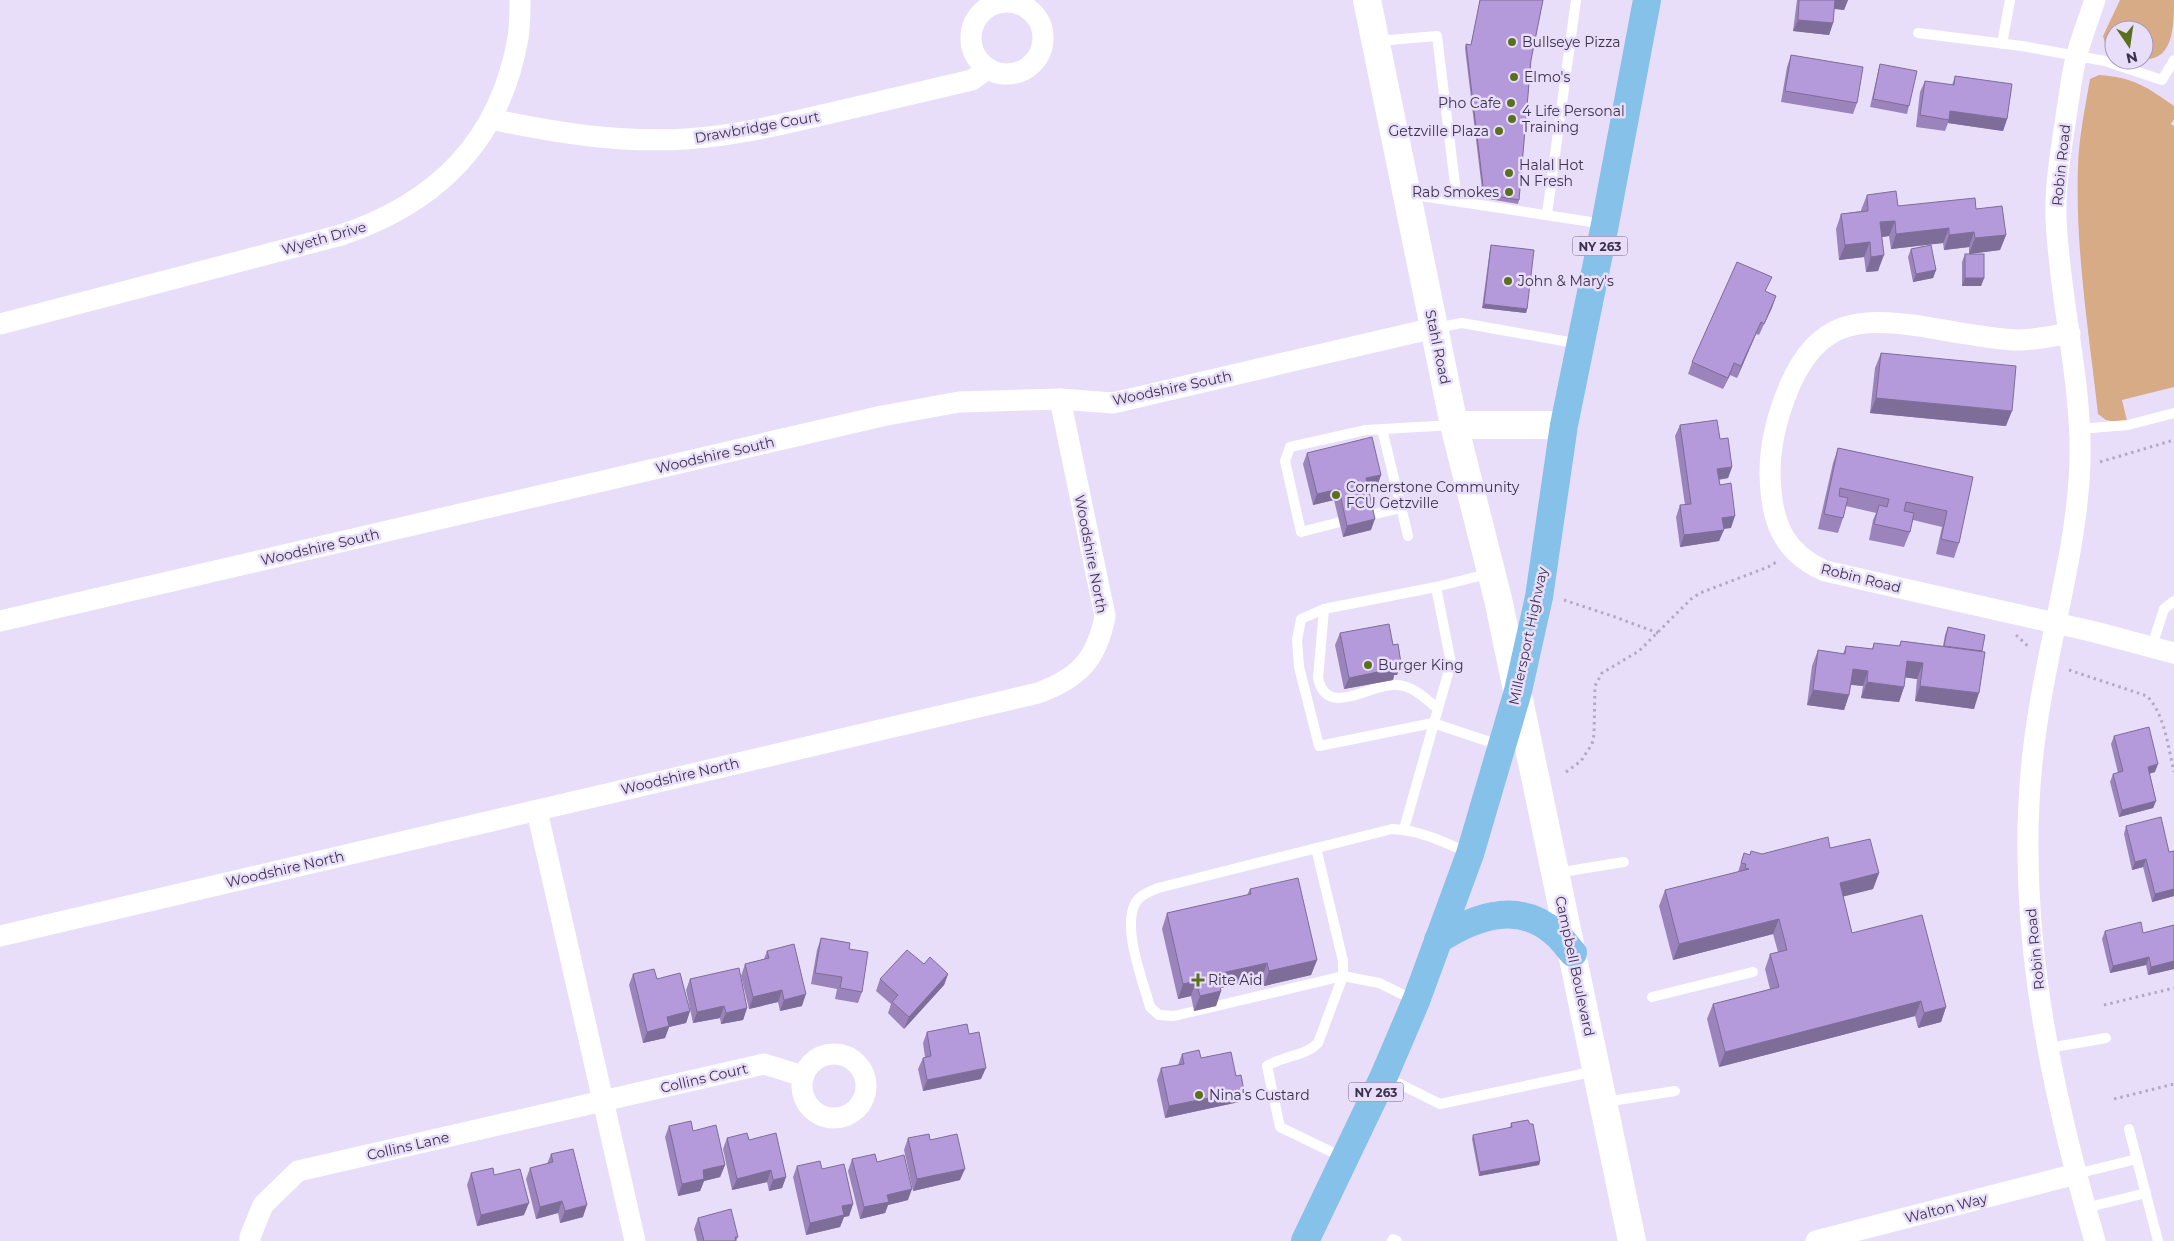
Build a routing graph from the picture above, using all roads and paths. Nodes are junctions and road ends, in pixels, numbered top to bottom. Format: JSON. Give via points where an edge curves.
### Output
{"nodes":[{"id":1,"x":520,"y":0,"type":"edge"},
{"id":2,"x":1367,"y":0,"type":"edge"},
{"id":3,"x":1576,"y":0,"type":"edge"},
{"id":4,"x":2010,"y":0,"type":"edge"},
{"id":5,"x":2095,"y":0,"type":"edge"},
{"id":6,"x":1644,"y":2,"type":"edge"},
{"id":7,"x":1918,"y":33,"type":"dead end"},
{"id":8,"x":1376,"y":41,"type":"junction"},
{"id":9,"x":2002,"y":44,"type":"junction"},
{"id":10,"x":2076,"y":56,"type":"junction"},
{"id":11,"x":2174,"y":60,"type":"edge"},
{"id":12,"x":987,"y":69,"type":"dead end"},
{"id":13,"x":491,"y":119,"type":"junction"},
{"id":14,"x":1406,"y":194,"type":"junction"},
{"id":15,"x":1457,"y":201,"type":"junction"},
{"id":16,"x":1548,"y":214,"type":"junction"},
{"id":17,"x":1605,"y":224,"type":"junction"},
{"id":18,"x":0,"y":324,"type":"edge"},
{"id":19,"x":1434,"y":328,"type":"junction"},
{"id":20,"x":2070,"y":333,"type":"junction"},
{"id":21,"x":1580,"y":344,"type":"junction"},
{"id":22,"x":1060,"y":399,"type":"junction"},
{"id":23,"x":2174,"y":413,"type":"edge"},
{"id":24,"x":1454,"y":425,"type":"junction"},
{"id":25,"x":1564,"y":425,"type":"junction"},
{"id":26,"x":1382,"y":429,"type":"junction"},
{"id":27,"x":2079,"y":429,"type":"junction"},
{"id":28,"x":2174,"y":440,"type":"edge"},
{"id":29,"x":2080,"y":460,"type":"junction"},
{"id":30,"x":1401,"y":508,"type":"junction"},
{"id":31,"x":1368,"y":516,"type":"edge"},
{"id":32,"x":1340,"y":522,"type":"dead end"},
{"id":33,"x":1408,"y":536,"type":"dead end"},
{"id":34,"x":1793,"y":551,"type":"junction"},
{"id":35,"x":1492,"y":572,"type":"junction"},
{"id":36,"x":1436,"y":587,"type":"junction"},
{"id":37,"x":1564,"y":600,"type":"dead end"},
{"id":38,"x":2174,"y":601,"type":"edge"},
{"id":39,"x":1324,"y":610,"type":"junction"},
{"id":40,"x":0,"y":621,"type":"edge"},
{"id":41,"x":2055,"y":624,"type":"junction"},
{"id":42,"x":1658,"y":633,"type":"junction"},
{"id":43,"x":2152,"y":646,"type":"junction"},
{"id":44,"x":2174,"y":653,"type":"edge"},
{"id":45,"x":2069,"y":670,"type":"dead end"},
{"id":46,"x":1518,"y":691,"type":"junction"},
{"id":47,"x":1438,"y":709,"type":"junction"},
{"id":48,"x":1433,"y":723,"type":"junction"},
{"id":49,"x":1503,"y":747,"type":"junction"},
{"id":50,"x":1566,"y":772,"type":"dead end"},
{"id":51,"x":2174,"y":772,"type":"edge"},
{"id":52,"x":537,"y":811,"type":"junction"},
{"id":53,"x":1404,"y":829,"type":"junction"},
{"id":54,"x":1316,"y":848,"type":"junction"},
{"id":55,"x":1470,"y":854,"type":"junction"},
{"id":56,"x":1624,"y":862,"type":"dead end"},
{"id":57,"x":1556,"y":873,"type":"junction"},
{"id":58,"x":0,"y":936,"type":"edge"},
{"id":59,"x":1438,"y":940,"type":"junction"},
{"id":60,"x":1573,"y":953,"type":"junction"},
{"id":61,"x":1753,"y":972,"type":"dead end"},
{"id":62,"x":1343,"y":976,"type":"junction"},
{"id":63,"x":2174,"y":988,"type":"edge"},
{"id":64,"x":1652,"y":997,"type":"dead end"},
{"id":65,"x":1416,"y":1001,"type":"junction"},
{"id":66,"x":2104,"y":1005,"type":"dead end"},
{"id":67,"x":2106,"y":1038,"type":"dead end"},
{"id":68,"x":2049,"y":1048,"type":"junction"},
{"id":69,"x":1597,"y":1071,"type":"junction"},
{"id":70,"x":803,"y":1076,"type":"dead end"},
{"id":71,"x":1384,"y":1076,"type":"junction"},
{"id":72,"x":2174,"y":1084,"type":"edge"},
{"id":73,"x":1675,"y":1091,"type":"dead end"},
{"id":74,"x":2114,"y":1099,"type":"dead end"},
{"id":75,"x":604,"y":1101,"type":"junction"},
{"id":76,"x":1604,"y":1102,"type":"junction"},
{"id":77,"x":2128,"y":1129,"type":"dead end"},
{"id":78,"x":1345,"y":1159,"type":"junction"},
{"id":79,"x":2137,"y":1159,"type":"junction"},
{"id":80,"x":2076,"y":1174,"type":"junction"},
{"id":81,"x":2146,"y":1193,"type":"junction"},
{"id":82,"x":2085,"y":1208,"type":"junction"},
{"id":83,"x":250,"y":1241,"type":"edge"},
{"id":84,"x":635,"y":1241,"type":"edge"},
{"id":85,"x":1305,"y":1241,"type":"edge"},
{"id":86,"x":1392,"y":1241,"type":"edge"},
{"id":87,"x":1397,"y":1241,"type":"edge"},
{"id":88,"x":1632,"y":1241,"type":"edge"},
{"id":89,"x":1816,"y":1241,"type":"edge"},
{"id":90,"x":2095,"y":1241,"type":"edge"},
{"id":91,"x":2158,"y":1241,"type":"edge"}],
"edges":[{"from":1,"to":13,"type":"street","name":"Wyeth Drive","via":[[512,68]]},
{"from":2,"to":8,"type":"street","name":"Stahl Road"},
{"from":3,"to":16,"type":"lane"},
{"from":4,"to":9,"type":"lane"},
{"from":5,"to":10,"type":"street","name":"Robin Road"},
{"from":6,"to":17,"type":"main road","name":"Millersport Highway","number":"NY 263"},
{"from":7,"to":9,"type":"lane"},
{"from":8,"to":14,"type":"street","name":"Stahl Road"},
{"from":8,"to":15,"type":"lane","via":[[1437,36]]},
{"from":9,"to":10,"type":"lane"},
{"from":10,"to":11,"type":"lane","via":[[2105,61],[2162,80]]},
{"from":10,"to":20,"type":"street","name":"Robin Road","via":[[2058,167],[2056,214]]},
{"from":12,"to":13,"type":"street","name":"Drawbridge Court","via":[[972,80],[784,125],[686,139],[588,137]]},
{"from":13,"to":18,"type":"street","name":"Wyeth Drive","via":[[452,171],[428,192],[372,225]]},
{"from":14,"to":15,"type":"lane"},
{"from":14,"to":19,"type":"street","name":"Stahl Road"},
{"from":15,"to":16,"type":"lane"},
{"from":16,"to":17,"type":"lane"},
{"from":17,"to":21,"type":"main road","name":"Millersport Highway","number":"NY 263"},
{"from":19,"to":21,"type":"lane","via":[[1462,324]]},
{"from":19,"to":22,"type":"street","name":"Woodshire South","via":[[1113,403]]},
{"from":19,"to":24,"type":"street","name":"Stahl Road"},
{"from":20,"to":27,"type":"street","name":"Robin Road"},
{"from":20,"to":34,"type":"street","name":"Robin Road","via":[[2033,339],[2005,339],[1872,321],[1839,329],[1822,340],[1800,364],[1773,439],[1770,462],[1772,504],[1783,537]]},
{"from":21,"to":25,"type":"main road","name":"Millersport Highway","number":"NY 263"},
{"from":22,"to":40,"type":"street","name":"Woodshire South","via":[[959,402],[882,416]]},
{"from":22,"to":52,"type":"street","name":"Woodshire North","via":[[1104,616],[1093,654],[1076,674],[1060,685],[1038,693]]},
{"from":23,"to":27,"type":"lane","via":[[2128,425]]},
{"from":24,"to":25,"type":"street"},
{"from":24,"to":26,"type":"lane"},
{"from":24,"to":35,"type":"street","name":"Stahl Road"},
{"from":25,"to":46,"type":"main road","name":"Millersport Highway","number":"NY 263","via":[[1539,597]]},
{"from":26,"to":30,"type":"lane"},
{"from":26,"to":32,"type":"lane","via":[[1290,447],[1285,461],[1301,532]]},
{"from":27,"to":29,"type":"street","name":"Robin Road"},
{"from":28,"to":29,"type":"path","via":[[2099,463]]},
{"from":29,"to":41,"type":"street","name":"Robin Road","via":[[2075,526]]},
{"from":30,"to":31,"type":"lane"},
{"from":30,"to":33,"type":"lane"},
{"from":34,"to":41,"type":"street","name":"Robin Road","via":[[1825,571]]},
{"from":34,"to":42,"type":"path","via":[[1768,567],[1700,593]]},
{"from":35,"to":36,"type":"lane"},
{"from":35,"to":46,"type":"street","name":"Stahl Road"},
{"from":36,"to":39,"type":"lane"},
{"from":36,"to":47,"type":"lane","via":[[1451,663]]},
{"from":37,"to":42,"type":"path"},
{"from":38,"to":43,"type":"lane","via":[[2164,609]]},
{"from":39,"to":47,"type":"lane","via":[[1318,678],[1326,694],[1336,698],[1349,697],[1364,690],[1398,685],[1416,690]]},
{"from":39,"to":48,"type":"lane","via":[[1301,618],[1297,640],[1299,667],[1319,746]]},
{"from":41,"to":43,"type":"street"},
{"from":41,"to":68,"type":"street","name":"Robin Road","via":[[2030,776],[2028,834],[2030,903]]},
{"from":42,"to":50,"type":"path","via":[[1639,651],[1602,673],[1595,686],[1592,744],[1581,762]]},
{"from":43,"to":44,"type":"street"},
{"from":45,"to":51,"type":"path","via":[[2147,696],[2162,723]]},
{"from":46,"to":49,"type":"main road","name":"Millersport Highway","number":"NY 263"},
{"from":46,"to":57,"type":"street","name":"Campbell Boulevard"},
{"from":47,"to":48,"type":"lane"},
{"from":48,"to":49,"type":"lane"},
{"from":48,"to":53,"type":"lane"},
{"from":49,"to":55,"type":"main road","name":"Millersport Highway","number":"NY 263"},
{"from":52,"to":58,"type":"street","name":"Woodshire North"},
{"from":52,"to":75,"type":"street"},
{"from":53,"to":54,"type":"lane","via":[[1392,829]]},
{"from":53,"to":55,"type":"lane","via":[[1431,836]]},
{"from":54,"to":62,"type":"lane","via":[[1343,961]]},
{"from":54,"to":62,"type":"lane","via":[[1158,888],[1137,900],[1130,913],[1129,930],[1150,1007],[1159,1015],[1174,1016]]},
{"from":55,"to":59,"type":"main road","name":"Millersport Highway","number":"NY 263"},
{"from":56,"to":57,"type":"lane"},
{"from":57,"to":60,"type":"street","name":"Campbell Boulevard"},
{"from":59,"to":60,"type":"main road","via":[[1478,918],[1515,915],[1549,928]]},
{"from":59,"to":65,"type":"main road","name":"Millersport Highway","number":"NY 263"},
{"from":60,"to":69,"type":"street","name":"Campbell Boulevard"},
{"from":61,"to":64,"type":"lane"},
{"from":62,"to":65,"type":"lane","via":[[1380,983]]},
{"from":62,"to":78,"type":"lane","via":[[1318,1043],[1310,1051],[1279,1058],[1267,1066],[1280,1127]]},
{"from":63,"to":66,"type":"path"},
{"from":65,"to":71,"type":"main road","name":"Millersport Highway","number":"NY 263"},
{"from":67,"to":68,"type":"lane"},
{"from":68,"to":80,"type":"street","name":"Robin Road"},
{"from":69,"to":71,"type":"lane","via":[[1440,1104]]},
{"from":69,"to":76,"type":"street","name":"Campbell Boulevard"},
{"from":70,"to":75,"type":"street","name":"Collins Court","via":[[764,1064]]},
{"from":71,"to":78,"type":"main road","name":"Millersport Highway","number":"NY 263"},
{"from":72,"to":74,"type":"path"},
{"from":73,"to":76,"type":"lane"},
{"from":75,"to":83,"type":"street","name":"Collins Lane","via":[[298,1170],[262,1205]]},
{"from":75,"to":84,"type":"street"},
{"from":76,"to":88,"type":"street","name":"Campbell Boulevard"},
{"from":77,"to":79,"type":"lane"},
{"from":78,"to":85,"type":"main road","name":"Millersport Highway","number":"NY 263"},
{"from":79,"to":80,"type":"lane"},
{"from":79,"to":81,"type":"lane"},
{"from":80,"to":82,"type":"street","name":"Robin Road"},
{"from":80,"to":89,"type":"street","name":"Walton Way"},
{"from":81,"to":82,"type":"lane"},
{"from":81,"to":91,"type":"lane"},
{"from":82,"to":90,"type":"street","name":"Robin Road"},
{"from":86,"to":87,"type":"lane"}]}
